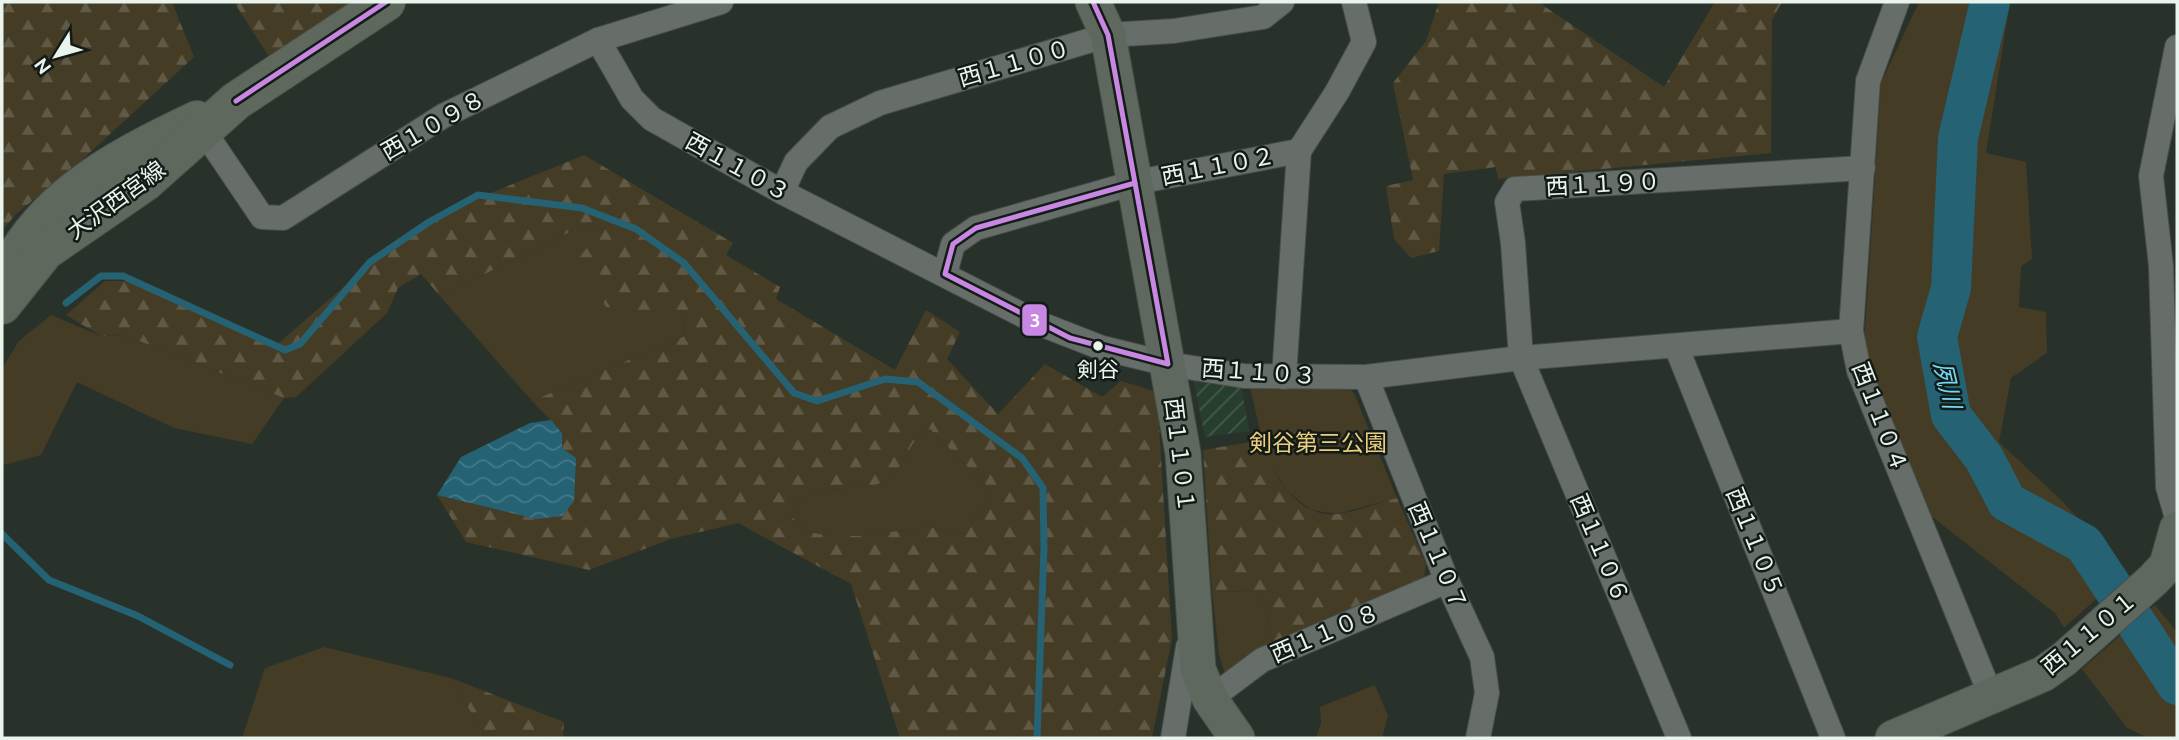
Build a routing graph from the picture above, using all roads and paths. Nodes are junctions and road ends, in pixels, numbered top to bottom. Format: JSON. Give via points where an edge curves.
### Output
{"nodes":[{"id":1,"x":386,"y":2,"type":"edge"},
{"id":2,"x":721,"y":2,"type":"edge"},
{"id":3,"x":1093,"y":2,"type":"edge"},
{"id":4,"x":1282,"y":2,"type":"edge"},
{"id":5,"x":1354,"y":2,"type":"edge"},
{"id":6,"x":1897,"y":2,"type":"edge"},
{"id":7,"x":1108,"y":35,"type":"junction"},
{"id":8,"x":598,"y":40,"type":"junction"},
{"id":9,"x":2175,"y":62,"type":"edge"},
{"id":10,"x":200,"y":125,"type":"junction"},
{"id":11,"x":1299,"y":151,"type":"junction"},
{"id":12,"x":1863,"y":168,"type":"junction"},
{"id":13,"x":1137,"y":182,"type":"junction"},
{"id":14,"x":782,"y":192,"type":"junction"},
{"id":15,"x":2169,"y":267,"type":"edge"},
{"id":16,"x":945,"y":274,"type":"junction"},
{"id":17,"x":2,"y":282,"type":"edge"},
{"id":18,"x":2,"y":305,"type":"edge"},
{"id":19,"x":1851,"y":331,"type":"junction"},
{"id":20,"x":1676,"y":346,"type":"junction"},
{"id":21,"x":1521,"y":358,"type":"junction"},
{"id":22,"x":1168,"y":364,"type":"junction"},
{"id":23,"x":1284,"y":377,"type":"junction"},
{"id":24,"x":1366,"y":377,"type":"junction"},
{"id":25,"x":2177,"y":518,"type":"edge"},
{"id":26,"x":2177,"y":529,"type":"edge"},
{"id":27,"x":1447,"y":581,"type":"junction"},
{"id":28,"x":1193,"y":618,"type":"junction"},
{"id":29,"x":1991,"y":696,"type":"junction"},
{"id":30,"x":1210,"y":699,"type":"junction"},
{"id":31,"x":1173,"y":738,"type":"edge"},
{"id":32,"x":1237,"y":738,"type":"edge"},
{"id":33,"x":1478,"y":738,"type":"edge"},
{"id":34,"x":1679,"y":738,"type":"edge"},
{"id":35,"x":1833,"y":738,"type":"edge"},
{"id":36,"x":1893,"y":738,"type":"edge"}],
"edges":[{"from":1,"to":10,"type":"main road","name":"大沢西宮線"},
{"from":2,"to":8,"type":"street","name":"西１０９８"},
{"from":3,"to":7,"type":"street","name":"西１１０１"},
{"from":4,"to":7,"type":"street","name":"西１１００","via":[[1263,17],[1174,31]]},
{"from":5,"to":11,"type":"street","via":[[1364,42]]},
{"from":6,"to":12,"type":"street","name":"西１１０４","via":[[1868,81]]},
{"from":7,"to":13,"type":"street","name":"西１１０１"},
{"from":7,"to":14,"type":"street","name":"西１１００","via":[[855,112],[830,127],[796,162]]},
{"from":8,"to":10,"type":"street","name":"西１０９８","via":[[443,116],[283,218],[262,217]]},
{"from":8,"to":14,"type":"street","name":"西１１０３","via":[[640,111]]},
{"from":9,"to":15,"type":"street","via":[[2151,176]]},
{"from":10,"to":17,"type":"main road","name":"大沢西宮線","via":[[100,170],[43,219]]},
{"from":10,"to":18,"type":"main road","name":"大沢西宮線","via":[[145,182],[46,251]]},
{"from":11,"to":13,"type":"street","name":"西１１０２"},
{"from":11,"to":23,"type":"street","name":"西１１０２"},
{"from":12,"to":19,"type":"street","name":"西１１０４"},
{"from":12,"to":21,"type":"street","name":"西１１９０","via":[[1515,189],[1507,202]]},
{"from":13,"to":16,"type":"street","name":"西１１０２","via":[[976,228],[953,244]]},
{"from":13,"to":22,"type":"street","name":"西１１０１"},
{"from":14,"to":16,"type":"street","name":"西１１０３"},
{"from":15,"to":25,"type":"street","via":[[2168,487]]},
{"from":16,"to":22,"type":"street","name":"西１１０３","via":[[1070,338]]},
{"from":19,"to":20,"type":"street","name":"西１１０３"},
{"from":19,"to":29,"type":"street","name":"西１１０４","via":[[1859,371]]},
{"from":20,"to":21,"type":"street","name":"西１１０３"},
{"from":20,"to":35,"type":"street","name":"西１１０５"},
{"from":21,"to":24,"type":"street","name":"西１１０３"},
{"from":21,"to":34,"type":"street","name":"西１１０６"},
{"from":22,"to":23,"type":"street","name":"西１１０３"},
{"from":22,"to":28,"type":"street","name":"西１１０１","via":[[1183,453]]},
{"from":23,"to":24,"type":"street","name":"西１１０３"},
{"from":24,"to":27,"type":"street","name":"西１１０７"},
{"from":26,"to":29,"type":"street","name":"西１１０１","via":[[2167,565],[2098,630],[2042,674]]},
{"from":27,"to":30,"type":"street","name":"西１１０８","via":[[1262,660]]},
{"from":27,"to":33,"type":"street","name":"西１１０７","via":[[1482,657],[1486,676]]},
{"from":28,"to":30,"type":"street","name":"西１１０１","via":[[1198,669]]},
{"from":28,"to":31,"type":"street"},
{"from":29,"to":36,"type":"street","name":"西１１０１"},
{"from":30,"to":32,"type":"street","name":"西１１０１"}]}
